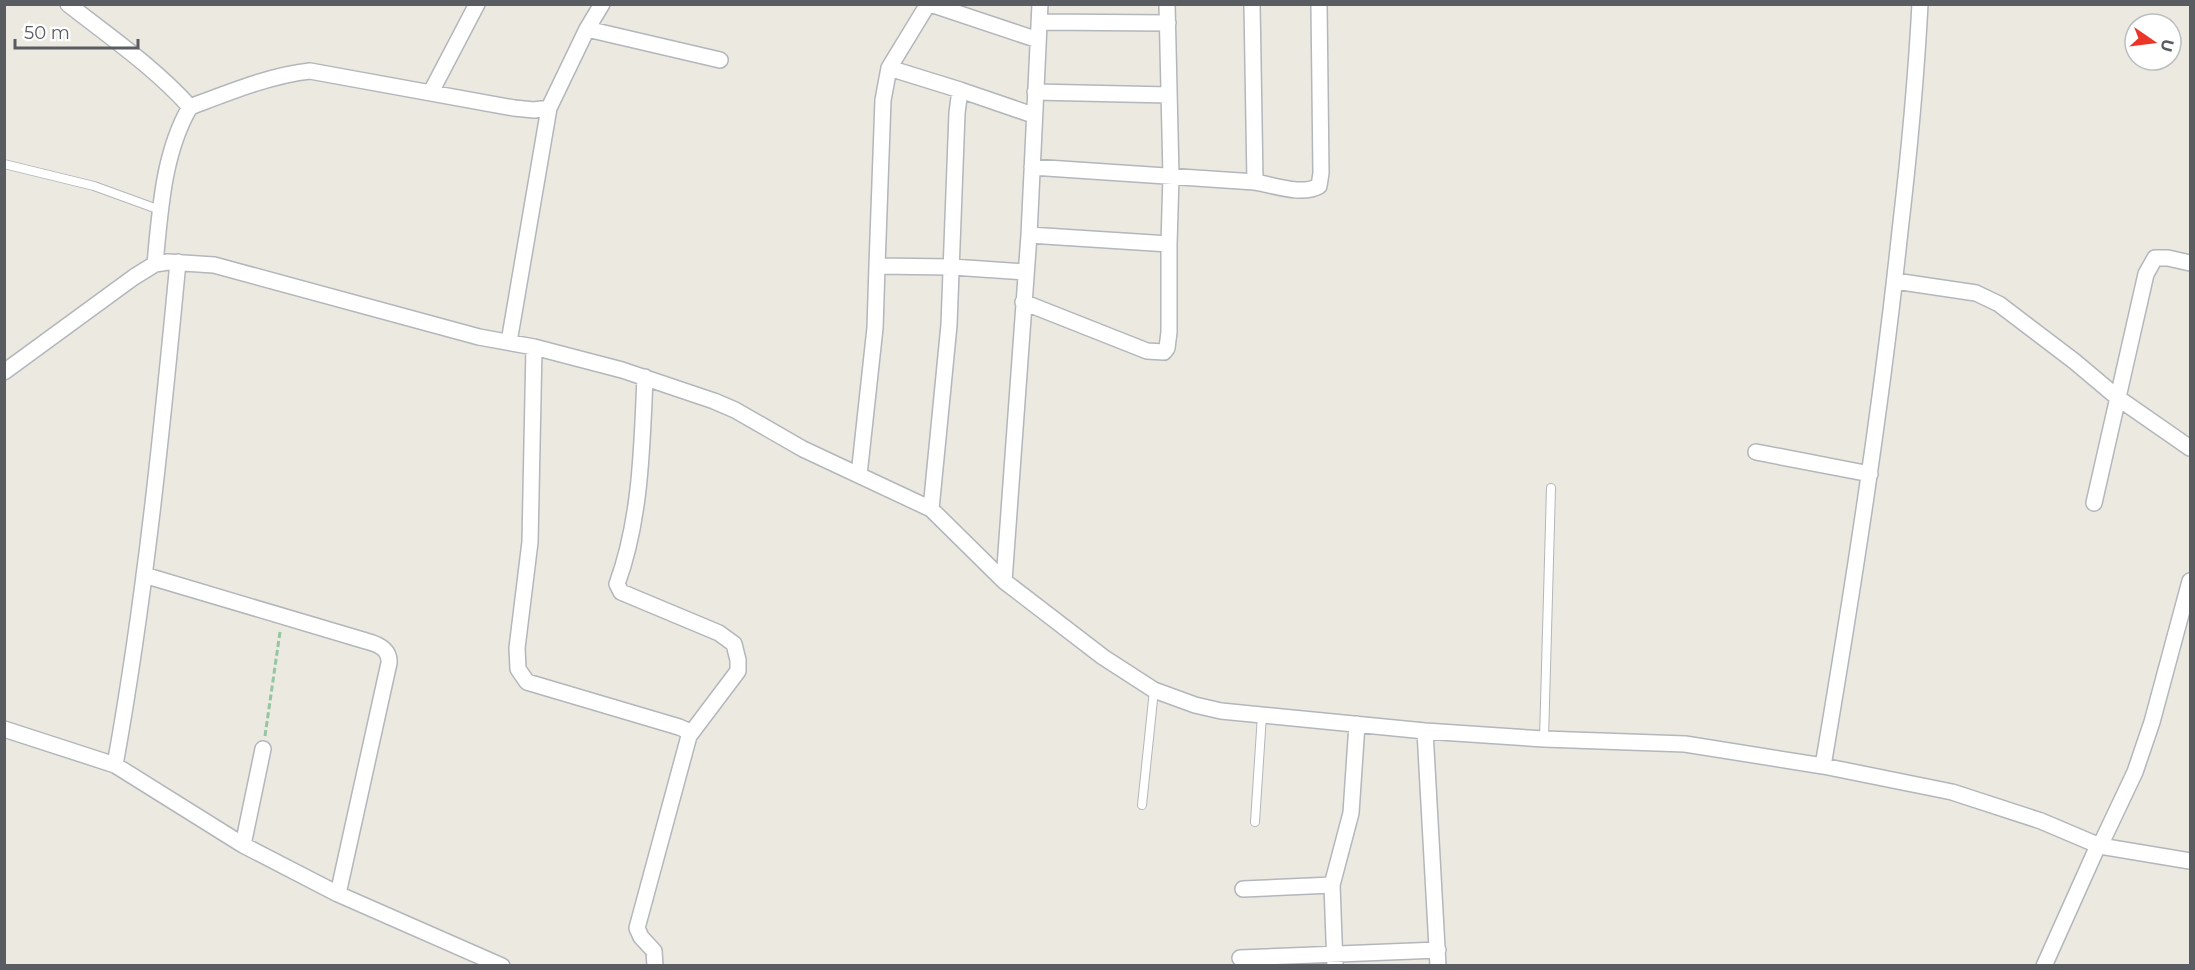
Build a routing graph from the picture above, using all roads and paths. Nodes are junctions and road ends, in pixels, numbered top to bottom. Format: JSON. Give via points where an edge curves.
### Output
{"nodes":[{"id":1,"x":68,"y":4,"type":"edge"},
{"id":2,"x":477,"y":4,"type":"edge"},
{"id":3,"x":602,"y":4,"type":"edge"},
{"id":4,"x":929,"y":4,"type":"edge"},
{"id":5,"x":1040,"y":4,"type":"edge"},
{"id":6,"x":1167,"y":4,"type":"edge"},
{"id":7,"x":1252,"y":4,"type":"edge"},
{"id":8,"x":1319,"y":4,"type":"edge"},
{"id":9,"x":1920,"y":4,"type":"edge"},
{"id":10,"x":1039,"y":22,"type":"junction"},
{"id":11,"x":1168,"y":23,"type":"junction"},
{"id":12,"x":587,"y":29,"type":"junction"},
{"id":13,"x":1038,"y":40,"type":"junction"},
{"id":14,"x":720,"y":60,"type":"dead end"},
{"id":15,"x":889,"y":68,"type":"junction"},
{"id":16,"x":960,"y":90,"type":"junction"},
{"id":17,"x":431,"y":92,"type":"junction"},
{"id":18,"x":1035,"y":92,"type":"junction"},
{"id":19,"x":1169,"y":95,"type":"junction"},
{"id":20,"x":189,"y":107,"type":"junction"},
{"id":21,"x":549,"y":108,"type":"junction"},
{"id":22,"x":1033,"y":115,"type":"junction"},
{"id":23,"x":4,"y":164,"type":"edge"},
{"id":24,"x":1032,"y":166,"type":"junction"},
{"id":25,"x":1171,"y":176,"type":"junction"},
{"id":26,"x":1255,"y":182,"type":"junction"},
{"id":27,"x":160,"y":210,"type":"junction"},
{"id":28,"x":1029,"y":235,"type":"junction"},
{"id":29,"x":1169,"y":244,"type":"junction"},
{"id":30,"x":178,"y":262,"type":"junction"},
{"id":31,"x":2190,"y":263,"type":"edge"},
{"id":32,"x":155,"y":264,"type":"junction"},
{"id":33,"x":877,"y":266,"type":"junction"},
{"id":34,"x":952,"y":267,"type":"junction"},
{"id":35,"x":1025,"y":272,"type":"junction"},
{"id":36,"x":1895,"y":281,"type":"junction"},
{"id":37,"x":1023,"y":302,"type":"junction"},
{"id":38,"x":509,"y":342,"type":"junction"},
{"id":39,"x":534,"y":347,"type":"junction"},
{"id":40,"x":4,"y":372,"type":"edge"},
{"id":41,"x":645,"y":376,"type":"junction"},
{"id":42,"x":2118,"y":398,"type":"junction"},
{"id":43,"x":2190,"y":448,"type":"edge"},
{"id":44,"x":1756,"y":452,"type":"dead end"},
{"id":45,"x":859,"y":474,"type":"junction"},
{"id":46,"x":1870,"y":474,"type":"junction"},
{"id":47,"x":1551,"y":488,"type":"dead end"},
{"id":48,"x":2094,"y":503,"type":"dead end"},
{"id":49,"x":931,"y":509,"type":"junction"},
{"id":50,"x":144,"y":575,"type":"junction"},
{"id":51,"x":1004,"y":581,"type":"junction"},
{"id":52,"x":2190,"y":581,"type":"edge"},
{"id":53,"x":283,"y":616,"type":"junction"},
{"id":54,"x":1154,"y":690,"type":"junction"},
{"id":55,"x":1262,"y":715,"type":"junction"},
{"id":56,"x":1357,"y":724,"type":"junction"},
{"id":57,"x":4,"y":729,"type":"edge"},
{"id":58,"x":1425,"y":731,"type":"junction"},
{"id":59,"x":688,"y":736,"type":"junction"},
{"id":60,"x":1544,"y":739,"type":"junction"},
{"id":61,"x":263,"y":749,"type":"joint"},
{"id":62,"x":115,"y":765,"type":"junction"},
{"id":63,"x":1823,"y":766,"type":"junction"},
{"id":64,"x":1142,"y":805,"type":"dead end"},
{"id":65,"x":1255,"y":822,"type":"dead end"},
{"id":66,"x":243,"y":844,"type":"junction"},
{"id":67,"x":2098,"y":848,"type":"junction"},
{"id":68,"x":2190,"y":861,"type":"edge"},
{"id":69,"x":1332,"y":885,"type":"junction"},
{"id":70,"x":1243,"y":889,"type":"dead end"},
{"id":71,"x":338,"y":894,"type":"junction"},
{"id":72,"x":1240,"y":958,"type":"dead end"},
{"id":73,"x":1438,"y":958,"type":"edge"},
{"id":74,"x":1335,"y":960,"type":"edge"},
{"id":75,"x":502,"y":966,"type":"edge"},
{"id":76,"x":655,"y":966,"type":"edge"},
{"id":77,"x":2044,"y":966,"type":"edge"}],
"edges":[{"from":1,"to":20,"type":"street","via":[[141,60]]},
{"from":2,"to":17,"type":"street"},
{"from":3,"to":12,"type":"street"},
{"from":4,"to":13,"type":"street"},
{"from":4,"to":15,"type":"street"},
{"from":5,"to":10,"type":"street"},
{"from":6,"to":11,"type":"street"},
{"from":7,"to":26,"type":"street"},
{"from":8,"to":26,"type":"street","via":[[1319,186],[1299,190]]},
{"from":9,"to":36,"type":"street","via":[[1916,85]]},
{"from":10,"to":11,"type":"street"},
{"from":10,"to":13,"type":"street"},
{"from":11,"to":19,"type":"street"},
{"from":12,"to":14,"type":"street"},
{"from":12,"to":21,"type":"street"},
{"from":13,"to":18,"type":"street"},
{"from":15,"to":16,"type":"street"},
{"from":15,"to":33,"type":"street","via":[[883,100]]},
{"from":16,"to":22,"type":"street"},
{"from":16,"to":34,"type":"street"},
{"from":17,"to":20,"type":"street","via":[[310,71],[285,73]]},
{"from":17,"to":21,"type":"street","via":[[514,108]]},
{"from":18,"to":19,"type":"street"},
{"from":18,"to":22,"type":"street"},
{"from":19,"to":25,"type":"street"},
{"from":20,"to":27,"type":"street","via":[[174,138]]},
{"from":21,"to":38,"type":"street"},
{"from":22,"to":24,"type":"street"},
{"from":23,"to":27,"type":"lane","via":[[94,186]]},
{"from":24,"to":25,"type":"street"},
{"from":24,"to":28,"type":"street"},
{"from":25,"to":26,"type":"street"},
{"from":25,"to":29,"type":"street"},
{"from":27,"to":32,"type":"street"},
{"from":28,"to":29,"type":"street"},
{"from":28,"to":35,"type":"street"},
{"from":29,"to":37,"type":"street","via":[[1169,332],[1164,352],[1147,351]]},
{"from":30,"to":32,"type":"street"},
{"from":30,"to":38,"type":"street","via":[[214,265]]},
{"from":30,"to":50,"type":"street"},
{"from":31,"to":42,"type":"street","via":[[2155,258],[2146,274]]},
{"from":32,"to":40,"type":"street"},
{"from":33,"to":34,"type":"street"},
{"from":33,"to":45,"type":"street","via":[[875,328]]},
{"from":34,"to":35,"type":"street"},
{"from":34,"to":49,"type":"street"},
{"from":35,"to":37,"type":"street"},
{"from":36,"to":42,"type":"street","via":[[1976,292],[1999,304]]},
{"from":36,"to":46,"type":"street"},
{"from":37,"to":51,"type":"street"},
{"from":38,"to":39,"type":"street"},
{"from":39,"to":41,"type":"street"},
{"from":39,"to":59,"type":"street","via":[[530,542],[518,669],[527,682],[679,727]]},
{"from":41,"to":45,"type":"street","via":[[735,410],[803,449]]},
{"from":41,"to":59,"type":"street","via":[[633,526],[617,584],[621,592],[636,600],[719,633],[734,644],[738,660],[738,671]]},
{"from":42,"to":43,"type":"street"},
{"from":42,"to":48,"type":"street"},
{"from":44,"to":46,"type":"street"},
{"from":45,"to":49,"type":"street"},
{"from":46,"to":63,"type":"street"},
{"from":47,"to":60,"type":"lane"},
{"from":49,"to":51,"type":"street"},
{"from":50,"to":53,"type":"street"},
{"from":50,"to":62,"type":"street"},
{"from":51,"to":54,"type":"street","via":[[1102,657]]},
{"from":52,"to":67,"type":"street","via":[[2135,772]]},
{"from":53,"to":61,"type":"path"},
{"from":53,"to":71,"type":"street","via":[[376,644],[390,658]]},
{"from":54,"to":55,"type":"street","via":[[1195,705]]},
{"from":54,"to":64,"type":"lane"},
{"from":55,"to":56,"type":"street"},
{"from":55,"to":65,"type":"lane"},
{"from":56,"to":58,"type":"street"},
{"from":56,"to":69,"type":"street","via":[[1351,813]]},
{"from":57,"to":62,"type":"street"},
{"from":58,"to":60,"type":"street"},
{"from":58,"to":73,"type":"street"},
{"from":59,"to":76,"type":"street","via":[[637,928],[654,951]]},
{"from":60,"to":63,"type":"street","via":[[1685,744]]},
{"from":61,"to":66,"type":"street"},
{"from":62,"to":66,"type":"street"},
{"from":63,"to":67,"type":"street","via":[[1952,792],[2041,821]]},
{"from":66,"to":71,"type":"street"},
{"from":67,"to":68,"type":"street"},
{"from":67,"to":77,"type":"street"},
{"from":69,"to":70,"type":"street"},
{"from":69,"to":74,"type":"street"},
{"from":71,"to":75,"type":"street"},
{"from":72,"to":74,"type":"street"},
{"from":73,"to":74,"type":"street"}]}
